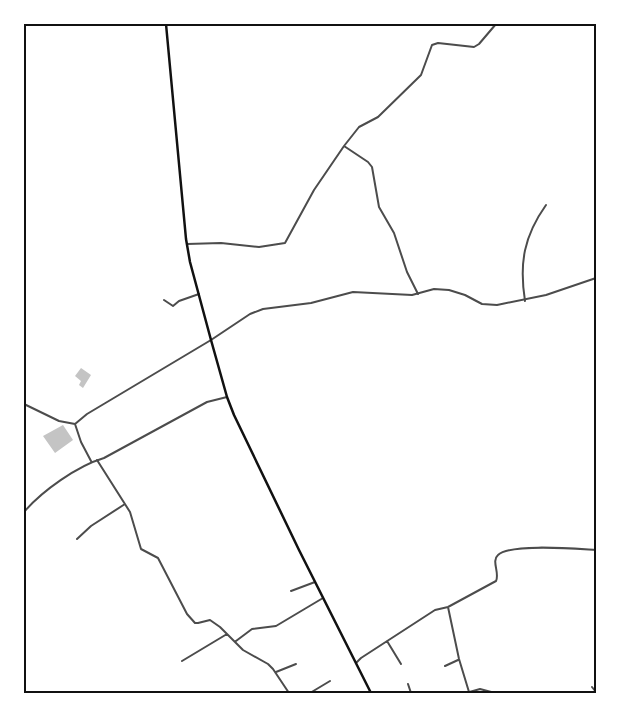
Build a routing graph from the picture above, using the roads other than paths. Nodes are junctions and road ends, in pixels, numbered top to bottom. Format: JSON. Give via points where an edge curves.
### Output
{"nodes":[{"id":1,"x":166,"y":24,"type":"edge"},
{"id":2,"x":496,"y":24,"type":"edge"},
{"id":3,"x":344,"y":146,"type":"junction"},
{"id":4,"x":546,"y":205,"type":"dead end"},
{"id":5,"x":187,"y":244,"type":"junction"},
{"id":6,"x":596,"y":278,"type":"edge"},
{"id":7,"x":199,"y":294,"type":"junction"},
{"id":8,"x":418,"y":294,"type":"junction"},
{"id":9,"x":164,"y":300,"type":"dead end"},
{"id":10,"x":525,"y":300,"type":"junction"},
{"id":11,"x":211,"y":340,"type":"junction"},
{"id":12,"x":227,"y":397,"type":"junction"},
{"id":13,"x":24,"y":404,"type":"edge"},
{"id":14,"x":75,"y":424,"type":"junction"},
{"id":15,"x":97,"y":460,"type":"junction"},
{"id":16,"x":91,"y":461,"type":"junction"},
{"id":17,"x":125,"y":504,"type":"junction"},
{"id":18,"x":24,"y":512,"type":"edge"},
{"id":19,"x":77,"y":539,"type":"dead end"},
{"id":20,"x":596,"y":550,"type":"edge"},
{"id":21,"x":315,"y":582,"type":"junction"},
{"id":22,"x":291,"y":591,"type":"dead end"},
{"id":23,"x":323,"y":598,"type":"junction"},
{"id":24,"x":448,"y":607,"type":"junction"},
{"id":25,"x":227,"y":634,"type":"junction"},
{"id":26,"x":236,"y":641,"type":"junction"},
{"id":27,"x":387,"y":641,"type":"junction"},
{"id":28,"x":458,"y":659,"type":"junction"},
{"id":29,"x":182,"y":661,"type":"dead end"},
{"id":30,"x":356,"y":663,"type":"junction"},
{"id":31,"x":296,"y":664,"type":"dead end"},
{"id":32,"x":401,"y":664,"type":"dead end"},
{"id":33,"x":444,"y":666,"type":"dead end"},
{"id":34,"x":276,"y":672,"type":"junction"},
{"id":35,"x":330,"y":681,"type":"dead end"},
{"id":36,"x":408,"y":684,"type":"dead end"},
{"id":37,"x":592,"y":688,"type":"dead end"},
{"id":38,"x":596,"y":692,"type":"edge"},
{"id":39,"x":289,"y":693,"type":"edge"},
{"id":40,"x":310,"y":693,"type":"edge"},
{"id":41,"x":371,"y":693,"type":"edge"},
{"id":42,"x":411,"y":693,"type":"edge"},
{"id":43,"x":467,"y":693,"type":"edge"},
{"id":44,"x":495,"y":693,"type":"edge"}],
"edges":[{"from":1,"to":5,"type":"main road"},
{"from":2,"to":3,"type":"street","via":[[474,47],[433,44],[421,74],[376,118],[359,127]]},
{"from":3,"to":5,"type":"street","via":[[284,243],[259,247]]},
{"from":3,"to":8,"type":"street","via":[[372,167],[379,207],[394,233]]},
{"from":4,"to":10,"type":"street","via":[[535,222],[523,253]]},
{"from":5,"to":7,"type":"main road"},
{"from":6,"to":10,"type":"street"},
{"from":7,"to":9,"type":"street","via":[[173,306]]},
{"from":7,"to":11,"type":"main road"},
{"from":8,"to":10,"type":"street","via":[[434,289],[449,290],[492,306]]},
{"from":8,"to":11,"type":"street","via":[[353,292],[311,303],[263,309]]},
{"from":11,"to":12,"type":"main road"},
{"from":11,"to":14,"type":"street"},
{"from":12,"to":15,"type":"street","via":[[207,402]]},
{"from":12,"to":21,"type":"main road"},
{"from":13,"to":14,"type":"street","via":[[59,421]]},
{"from":14,"to":16,"type":"street"},
{"from":15,"to":16,"type":"street"},
{"from":15,"to":17,"type":"street"},
{"from":16,"to":18,"type":"street","via":[[59,482]]},
{"from":17,"to":19,"type":"street"},
{"from":17,"to":25,"type":"street","via":[[139,546],[158,558],[192,620],[198,624],[210,620]]},
{"from":20,"to":24,"type":"street","via":[[540,547],[502,552],[496,559],[496,581]]},
{"from":21,"to":22,"type":"street"},
{"from":21,"to":23,"type":"main road"},
{"from":23,"to":26,"type":"street","via":[[276,626],[249,630]]},
{"from":23,"to":30,"type":"main road"},
{"from":24,"to":27,"type":"street","via":[[435,610]]},
{"from":24,"to":28,"type":"street"},
{"from":25,"to":26,"type":"street"},
{"from":25,"to":29,"type":"street"},
{"from":26,"to":34,"type":"street","via":[[243,650]]},
{"from":27,"to":30,"type":"street"},
{"from":27,"to":32,"type":"street"},
{"from":28,"to":33,"type":"street"},
{"from":28,"to":43,"type":"street"},
{"from":30,"to":41,"type":"main road"},
{"from":31,"to":34,"type":"street"},
{"from":34,"to":39,"type":"street"},
{"from":35,"to":40,"type":"street"},
{"from":36,"to":42,"type":"street"},
{"from":37,"to":38,"type":"street"},
{"from":43,"to":44,"type":"street","via":[[480,689]]}]}
